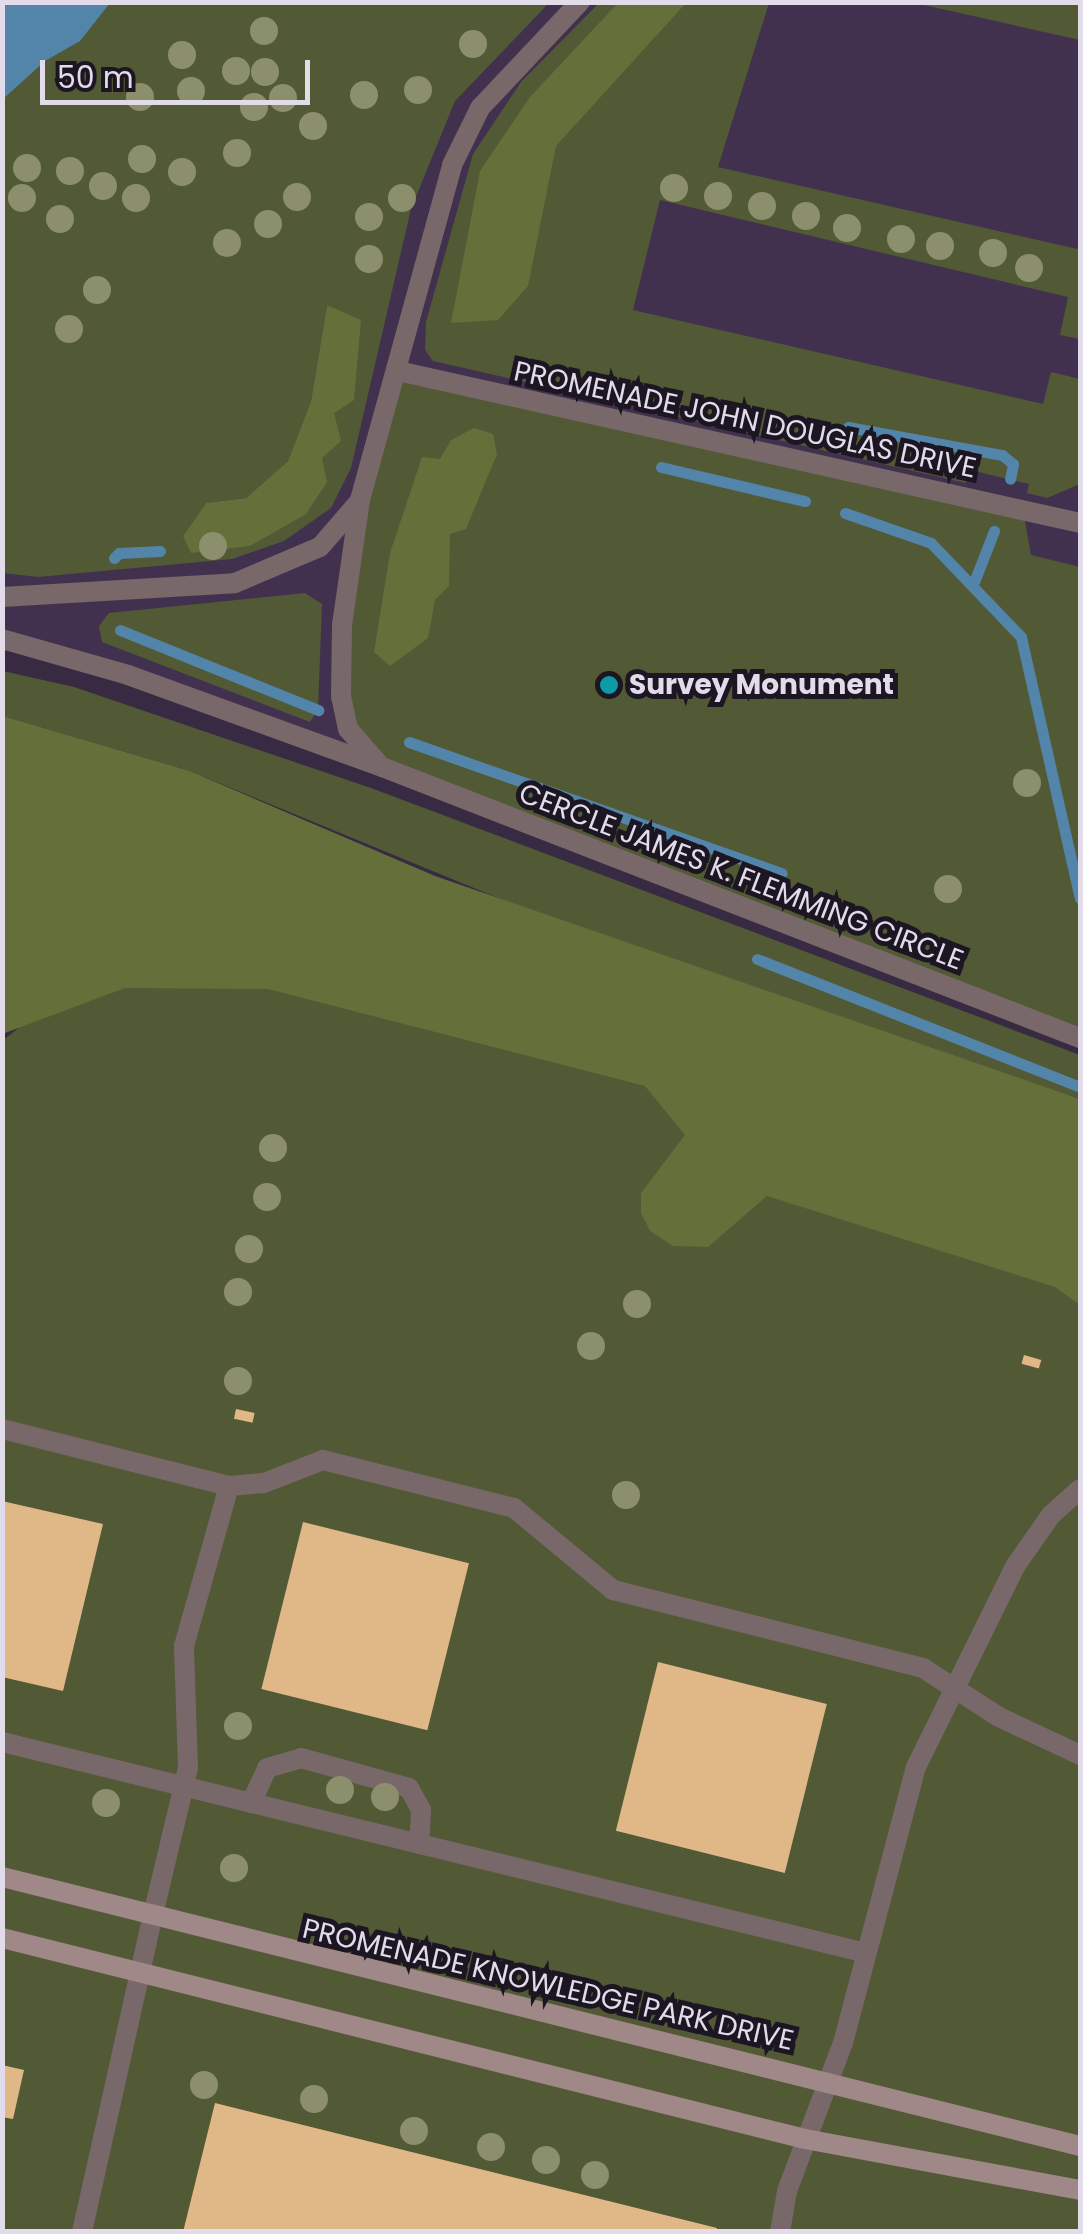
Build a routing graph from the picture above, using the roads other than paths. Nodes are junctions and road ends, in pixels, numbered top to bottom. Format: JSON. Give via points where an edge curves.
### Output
{"nodes":[{"id":1,"x":580,"y":2,"type":"edge"},
{"id":2,"x":398,"y":370,"type":"junction"},
{"id":3,"x":360,"y":500,"type":"junction"},
{"id":4,"x":1080,"y":523,"type":"edge"},
{"id":5,"x":2,"y":597,"type":"edge"},
{"id":6,"x":2,"y":639,"type":"edge"},
{"id":7,"x":382,"y":767,"type":"junction"},
{"id":8,"x":1080,"y":1038,"type":"edge"},
{"id":9,"x":2,"y":1429,"type":"edge"},
{"id":10,"x":229,"y":1486,"type":"junction"},
{"id":11,"x":1080,"y":1489,"type":"edge"},
{"id":12,"x":952,"y":1687,"type":"junction"},
{"id":13,"x":2,"y":1742,"type":"edge"},
{"id":14,"x":1080,"y":1755,"type":"edge"},
{"id":15,"x":183,"y":1786,"type":"junction"},
{"id":16,"x":251,"y":1803,"type":"junction"},
{"id":17,"x":419,"y":1844,"type":"junction"},
{"id":18,"x":2,"y":1878,"type":"edge"},
{"id":19,"x":152,"y":1919,"type":"junction"},
{"id":20,"x":2,"y":1938,"type":"edge"},
{"id":21,"x":866,"y":1953,"type":"junction"},
{"id":22,"x":136,"y":1976,"type":"junction"},
{"id":23,"x":826,"y":2080,"type":"junction"},
{"id":24,"x":805,"y":2139,"type":"junction"},
{"id":25,"x":1080,"y":2146,"type":"edge"},
{"id":26,"x":1080,"y":2190,"type":"edge"},
{"id":27,"x":82,"y":2232,"type":"edge"},
{"id":28,"x":780,"y":2232,"type":"edge"}],
"edges":[{"from":1,"to":2,"type":"street","name":"CERCLE JAMES K. FLEMMING CIRCLE","via":[[480,108],[463,140]]},
{"from":2,"to":3,"type":"street","name":"CERCLE JAMES K. FLEMMING CIRCLE"},
{"from":2,"to":4,"type":"street","name":"PROMENADE JOHN DOUGLAS DRIVE"},
{"from":3,"to":5,"type":"street","name":"CERCLE JAMES K. FLEMMING CIRCLE","via":[[320,546],[235,582]]},
{"from":3,"to":7,"type":"street","name":"CERCLE JAMES K. FLEMMING CIRCLE","via":[[342,626],[341,697],[348,729]]},
{"from":6,"to":7,"type":"street","name":"CERCLE JAMES K. FLEMMING CIRCLE","via":[[128,674]]},
{"from":7,"to":8,"type":"street","name":"CERCLE JAMES K. FLEMMING CIRCLE"},
{"from":9,"to":10,"type":"street"},
{"from":10,"to":12,"type":"street","via":[[264,1483],[322,1460],[514,1508],[613,1590],[923,1668]]},
{"from":10,"to":15,"type":"street","via":[[184,1646]]},
{"from":11,"to":12,"type":"street","via":[[1031,1541]]},
{"from":12,"to":14,"type":"street"},
{"from":12,"to":21,"type":"street","via":[[907,1790]]},
{"from":13,"to":15,"type":"street"},
{"from":15,"to":16,"type":"street"},
{"from":15,"to":19,"type":"street"},
{"from":16,"to":17,"type":"street"},
{"from":16,"to":17,"type":"street","via":[[260,1778],[276,1761],[320,1763],[409,1788],[421,1810]]},
{"from":17,"to":21,"type":"street"},
{"from":18,"to":19,"type":"street","name":"PROMENADE KNOWLEDGE PARK DRIVE"},
{"from":19,"to":22,"type":"street"},
{"from":19,"to":23,"type":"street","name":"PROMENADE KNOWLEDGE PARK DRIVE"},
{"from":20,"to":22,"type":"street"},
{"from":21,"to":23,"type":"street"},
{"from":22,"to":24,"type":"street"},
{"from":22,"to":27,"type":"street"},
{"from":23,"to":24,"type":"street"},
{"from":23,"to":25,"type":"street","name":"PROMENADE KNOWLEDGE PARK DRIVE"},
{"from":24,"to":26,"type":"street"},
{"from":24,"to":28,"type":"street"}]}
